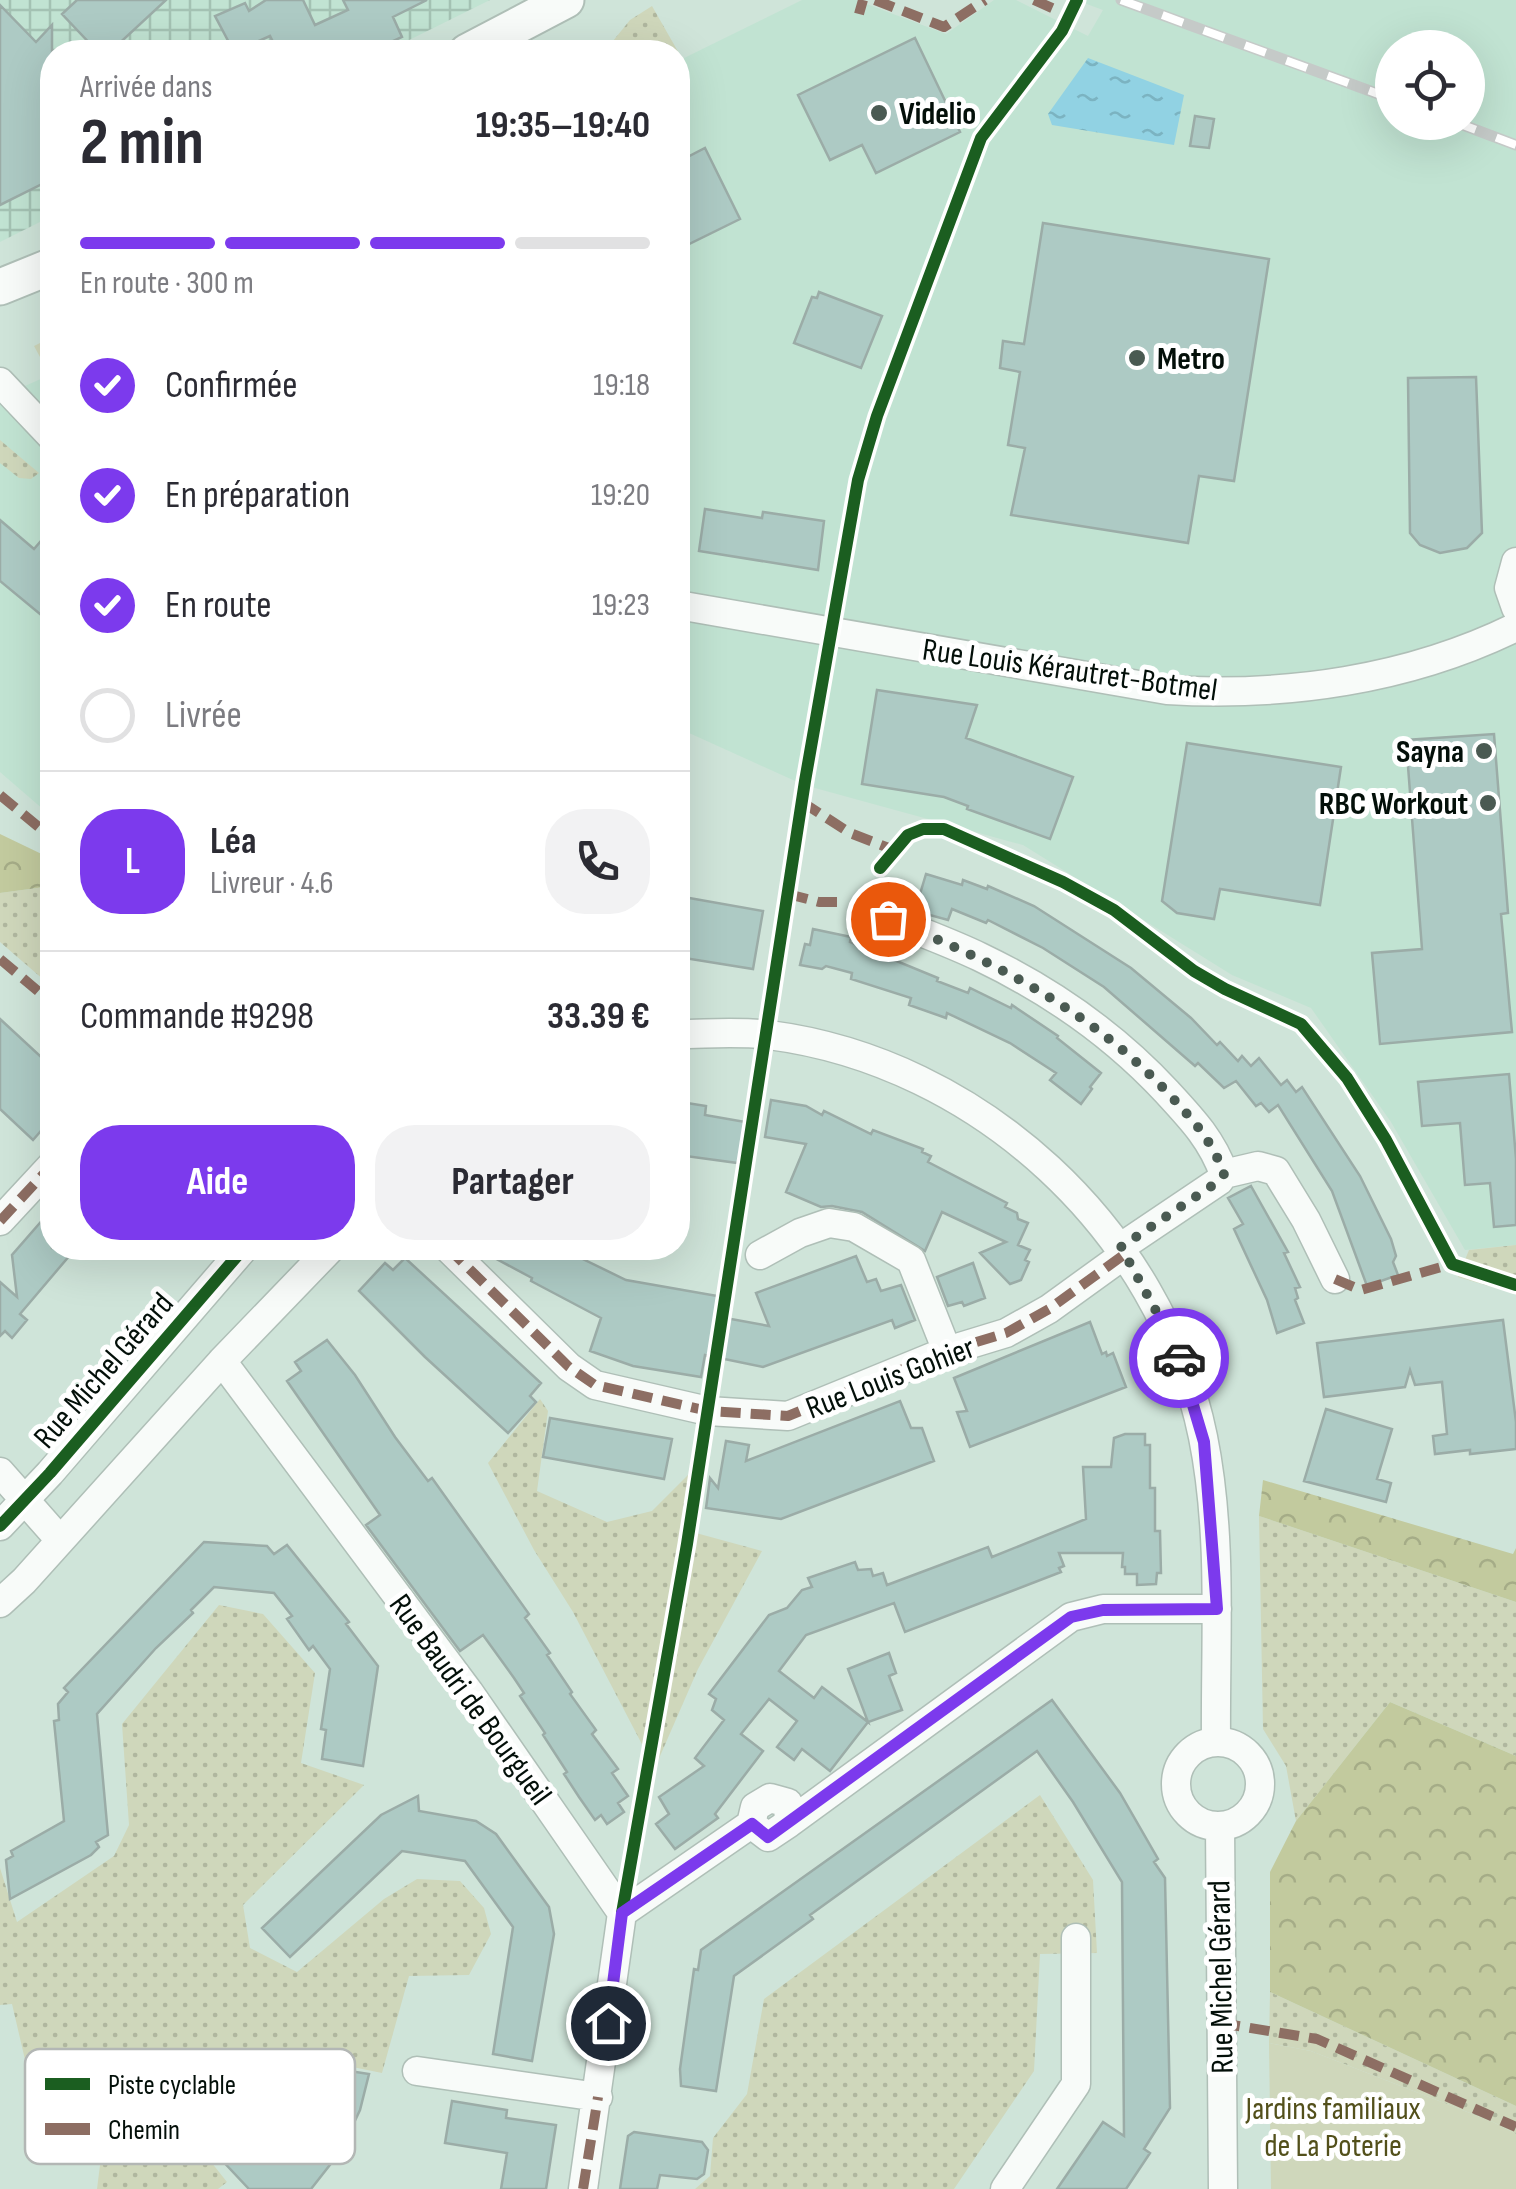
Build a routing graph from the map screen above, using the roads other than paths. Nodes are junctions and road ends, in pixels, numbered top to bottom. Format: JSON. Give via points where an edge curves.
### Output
{"nodes":[{"id":1,"x":566,"y":0,"type":"edge"},
{"id":2,"x":490,"y":40,"type":"edge"},
{"id":3,"x":40,"y":271,"type":"edge"},
{"id":4,"x":0,"y":287,"type":"edge"},
{"id":5,"x":0,"y":382,"type":"edge"},
{"id":6,"x":40,"y":424,"type":"edge"},
{"id":7,"x":1516,"y":562,"type":"edge"},
{"id":8,"x":690,"y":608,"type":"edge"},
{"id":9,"x":1516,"y":608,"type":"edge"},
{"id":10,"x":1516,"y":628,"type":"edge"},
{"id":11,"x":873,"y":912,"type":"dead end"},
{"id":12,"x":690,"y":1034,"type":"edge"},
{"id":13,"x":768,"y":1034,"type":"junction"},
{"id":14,"x":690,"y":1042,"type":"edge"},
{"id":15,"x":1224,"y":1174,"type":"junction"},
{"id":16,"x":40,"y":1178,"type":"edge"},
{"id":17,"x":0,"y":1220,"type":"edge"},
{"id":18,"x":1123,"y":1251,"type":"junction"},
{"id":19,"x":760,"y":1255,"type":"dead end"},
{"id":20,"x":234,"y":1260,"type":"edge"},
{"id":21,"x":320,"y":1260,"type":"edge"},
{"id":22,"x":460,"y":1260,"type":"edge"},
{"id":23,"x":1335,"y":1280,"type":"dead end"},
{"id":24,"x":947,"y":1352,"type":"junction"},
{"id":25,"x":222,"y":1362,"type":"junction"},
{"id":26,"x":0,"y":1472,"type":"edge"},
{"id":27,"x":26,"y":1501,"type":"junction"},
{"id":28,"x":0,"y":1526,"type":"edge"},
{"id":29,"x":60,"y":1540,"type":"junction"},
{"id":30,"x":0,"y":1603,"type":"edge"},
{"id":31,"x":1217,"y":1609,"type":"junction"},
{"id":32,"x":1216,"y":1741,"type":"junction"},
{"id":33,"x":1220,"y":1826,"type":"junction"},
{"id":34,"x":622,"y":1913,"type":"junction"},
{"id":35,"x":1076,"y":1938,"type":"dead end"},
{"id":36,"x":417,"y":2071,"type":"dead end"},
{"id":37,"x":598,"y":2097,"type":"junction"},
{"id":38,"x":582,"y":2189,"type":"edge"},
{"id":39,"x":1004,"y":2189,"type":"edge"},
{"id":40,"x":1223,"y":2189,"type":"edge"}],
"edges":[{"from":1,"to":2,"type":"main road"},
{"from":3,"to":4,"type":"main road"},
{"from":5,"to":6,"type":"street"},
{"from":7,"to":9,"type":"street","via":[[1509,588]]},
{"from":8,"to":10,"type":"street","name":"Rue Louis Kérautret-Botmel","via":[[1167,690],[1219,693],[1316,687],[1377,675]]},
{"from":11,"to":15,"type":"street","via":[[979,957],[1086,1021],[1206,1134]]},
{"from":12,"to":13,"type":"street"},
{"from":13,"to":14,"type":"street"},
{"from":13,"to":18,"type":"street","via":[[860,1055],[977,1112],[1060,1178]]},
{"from":15,"to":18,"type":"street","name":"Rue Louis Gohier"},
{"from":15,"to":23,"type":"street","via":[[1258,1166],[1276,1171]]},
{"from":16,"to":17,"type":"street"},
{"from":18,"to":24,"type":"street","name":"Rue Louis Gohier","via":[[1048,1309]]},
{"from":18,"to":31,"type":"street","via":[[1173,1342],[1196,1407]]},
{"from":19,"to":24,"type":"street","via":[[829,1223],[854,1227],[910,1260]]},
{"from":20,"to":27,"type":"street","name":"Rue Michel Gérard"},
{"from":21,"to":25,"type":"street"},
{"from":22,"to":24,"type":"street","name":"Rue Louis Gohier","via":[[569,1368],[595,1385],[708,1410],[788,1416]]},
{"from":25,"to":29,"type":"street"},
{"from":25,"to":34,"type":"street","name":"Rue Baudri de Bourgueil","via":[[469,1692]]},
{"from":26,"to":27,"type":"street"},
{"from":27,"to":28,"type":"street","name":"Rue Michel Gérard"},
{"from":27,"to":29,"type":"street"},
{"from":29,"to":30,"type":"street"},
{"from":31,"to":32,"type":"street"},
{"from":31,"to":34,"type":"street","via":[[1103,1610],[1071,1617],[768,1837],[752,1824]]},
{"from":32,"to":33,"type":"street","via":[[1183,1759],[1176,1786],[1186,1812]]},
{"from":32,"to":33,"type":"street","via":[[1248,1754],[1260,1778],[1251,1810]]},
{"from":33,"to":40,"type":"street","name":"Rue Michel Gérard"},
{"from":34,"to":37,"type":"street"},
{"from":35,"to":39,"type":"street","via":[[1076,2084]]},
{"from":36,"to":37,"type":"street"},
{"from":37,"to":38,"type":"street"}]}
